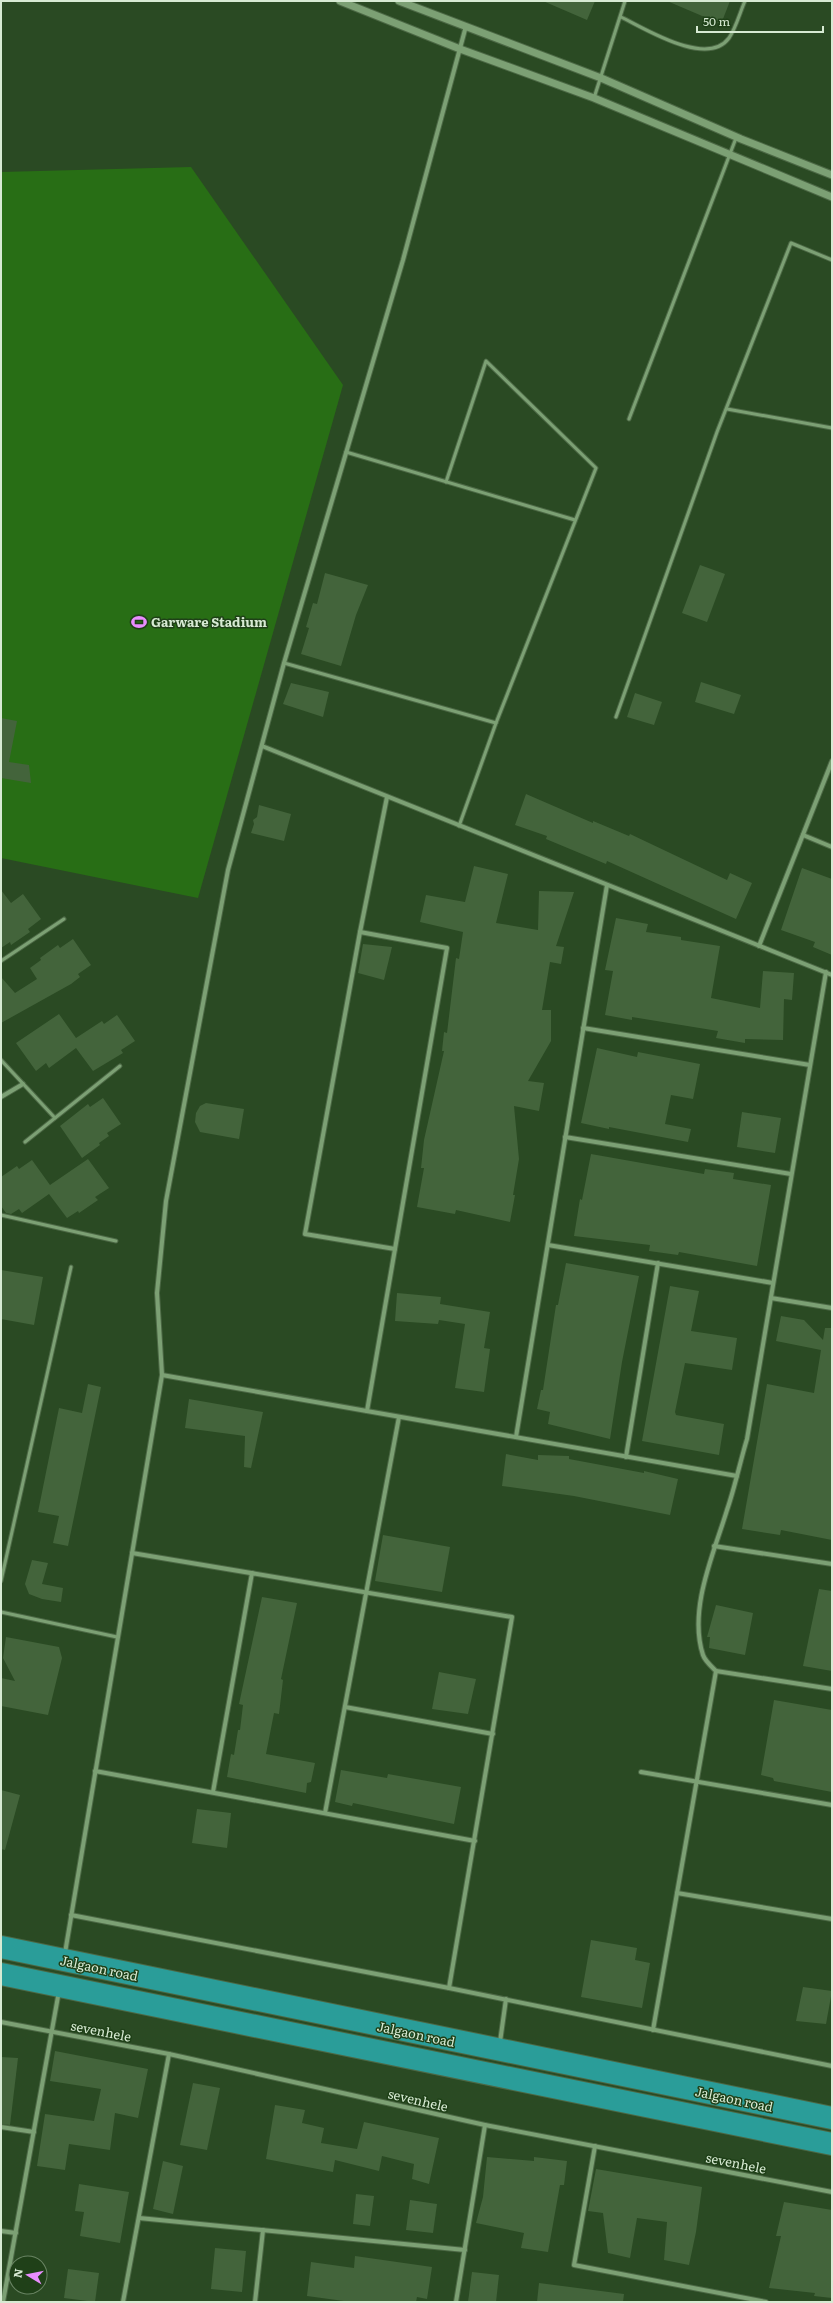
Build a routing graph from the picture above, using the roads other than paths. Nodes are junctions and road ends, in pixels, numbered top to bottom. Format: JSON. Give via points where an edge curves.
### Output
{"nodes":[{"id":1,"x":340,"y":1,"type":"edge"},
{"id":2,"x":399,"y":1,"type":"edge"},
{"id":3,"x":625,"y":1,"type":"edge"},
{"id":4,"x":745,"y":1,"type":"edge"},
{"id":5,"x":621,"y":17,"type":"junction"},
{"id":6,"x":466,"y":26,"type":"junction"},
{"id":7,"x":460,"y":49,"type":"junction"},
{"id":8,"x":601,"y":78,"type":"junction"},
{"id":9,"x":594,"y":98,"type":"junction"},
{"id":10,"x":737,"y":137,"type":"junction"},
{"id":11,"x":730,"y":155,"type":"junction"},
{"id":12,"x":832,"y":175,"type":"edge"},
{"id":13,"x":832,"y":196,"type":"edge"},
{"id":14,"x":832,"y":260,"type":"edge"},
{"id":15,"x":727,"y":409,"type":"junction"},
{"id":16,"x":629,"y":419,"type":"dead end"},
{"id":17,"x":832,"y":428,"type":"edge"},
{"id":18,"x":346,"y":452,"type":"junction"},
{"id":19,"x":446,"y":482,"type":"junction"},
{"id":20,"x":575,"y":520,"type":"junction"},
{"id":21,"x":284,"y":662,"type":"junction"},
{"id":22,"x":616,"y":717,"type":"dead end"},
{"id":23,"x":496,"y":723,"type":"junction"},
{"id":24,"x":262,"y":746,"type":"junction"},
{"id":25,"x":832,"y":761,"type":"edge"},
{"id":26,"x":387,"y":796,"type":"junction"},
{"id":27,"x":459,"y":826,"type":"junction"},
{"id":28,"x":803,"y":835,"type":"junction"},
{"id":29,"x":832,"y":847,"type":"edge"},
{"id":30,"x":607,"y":885,"type":"junction"},
{"id":31,"x":64,"y":919,"type":"dead end"},
{"id":32,"x":360,"y":932,"type":"junction"},
{"id":33,"x":759,"y":946,"type":"junction"},
{"id":34,"x":1,"y":961,"type":"edge"},
{"id":35,"x":826,"y":972,"type":"junction"},
{"id":36,"x":832,"y":975,"type":"edge"},
{"id":37,"x":583,"y":1028,"type":"junction"},
{"id":38,"x":1,"y":1060,"type":"edge"},
{"id":39,"x":810,"y":1065,"type":"junction"},
{"id":40,"x":120,"y":1066,"type":"dead end"},
{"id":41,"x":23,"y":1084,"type":"junction"},
{"id":42,"x":1,"y":1098,"type":"edge"},
{"id":43,"x":55,"y":1118,"type":"junction"},
{"id":44,"x":565,"y":1137,"type":"junction"},
{"id":45,"x":25,"y":1142,"type":"dead end"},
{"id":46,"x":792,"y":1174,"type":"junction"},
{"id":47,"x":1,"y":1215,"type":"edge"},
{"id":48,"x":116,"y":1241,"type":"dead end"},
{"id":49,"x":548,"y":1245,"type":"junction"},
{"id":50,"x":396,"y":1249,"type":"junction"},
{"id":51,"x":658,"y":1263,"type":"junction"},
{"id":52,"x":71,"y":1267,"type":"dead end"},
{"id":53,"x":773,"y":1282,"type":"junction"},
{"id":54,"x":771,"y":1298,"type":"junction"},
{"id":55,"x":832,"y":1308,"type":"edge"},
{"id":56,"x":162,"y":1375,"type":"junction"},
{"id":57,"x":367,"y":1411,"type":"junction"},
{"id":58,"x":399,"y":1417,"type":"junction"},
{"id":59,"x":516,"y":1437,"type":"junction"},
{"id":60,"x":626,"y":1457,"type":"junction"},
{"id":61,"x":737,"y":1476,"type":"junction"},
{"id":62,"x":714,"y":1546,"type":"junction"},
{"id":63,"x":132,"y":1553,"type":"junction"},
{"id":64,"x":832,"y":1564,"type":"edge"},
{"id":65,"x":252,"y":1573,"type":"junction"},
{"id":66,"x":1,"y":1581,"type":"edge"},
{"id":67,"x":366,"y":1593,"type":"junction"},
{"id":68,"x":1,"y":1612,"type":"edge"},
{"id":69,"x":117,"y":1637,"type":"junction"},
{"id":70,"x":716,"y":1672,"type":"junction"},
{"id":71,"x":832,"y":1689,"type":"edge"},
{"id":72,"x":345,"y":1707,"type":"junction"},
{"id":73,"x":492,"y":1734,"type":"junction"},
{"id":74,"x":96,"y":1770,"type":"junction"},
{"id":75,"x":642,"y":1772,"type":"dead end"},
{"id":76,"x":697,"y":1781,"type":"junction"},
{"id":77,"x":213,"y":1792,"type":"junction"},
{"id":78,"x":832,"y":1805,"type":"edge"},
{"id":79,"x":325,"y":1813,"type":"junction"},
{"id":80,"x":476,"y":1841,"type":"junction"},
{"id":81,"x":677,"y":1893,"type":"junction"},
{"id":82,"x":72,"y":1915,"type":"junction"},
{"id":83,"x":832,"y":1919,"type":"edge"},
{"id":84,"x":1,"y":1948,"type":"edge"},
{"id":85,"x":62,"y":1973,"type":"junction"},
{"id":86,"x":1,"y":1974,"type":"edge"},
{"id":87,"x":450,"y":1988,"type":"junction"},
{"id":88,"x":506,"y":1999,"type":"junction"},
{"id":89,"x":1,"y":2022,"type":"edge"},
{"id":90,"x":653,"y":2030,"type":"junction"},
{"id":91,"x":52,"y":2032,"type":"junction"},
{"id":92,"x":498,"y":2050,"type":"junction"},
{"id":93,"x":169,"y":2054,"type":"junction"},
{"id":94,"x":832,"y":2066,"type":"edge"},
{"id":95,"x":832,"y":2118,"type":"edge"},
{"id":96,"x":485,"y":2125,"type":"junction"},
{"id":97,"x":1,"y":2127,"type":"edge"},
{"id":98,"x":34,"y":2132,"type":"junction"},
{"id":99,"x":832,"y":2144,"type":"edge"},
{"id":100,"x":595,"y":2146,"type":"junction"},
{"id":101,"x":832,"y":2192,"type":"edge"},
{"id":102,"x":139,"y":2218,"type":"junction"},
{"id":103,"x":263,"y":2230,"type":"junction"},
{"id":104,"x":1,"y":2231,"type":"edge"},
{"id":105,"x":16,"y":2233,"type":"junction"},
{"id":106,"x":464,"y":2250,"type":"junction"},
{"id":107,"x":733,"y":2300,"type":"edge"},
{"id":108,"x":3,"y":2302,"type":"edge"},
{"id":109,"x":124,"y":2302,"type":"edge"},
{"id":110,"x":255,"y":2302,"type":"edge"},
{"id":111,"x":456,"y":2302,"type":"edge"},
{"id":112,"x":766,"y":2302,"type":"edge"}],
"edges":[{"from":1,"to":7,"type":"street"},
{"from":2,"to":6,"type":"street"},
{"from":3,"to":5,"type":"lane"},
{"from":4,"to":5,"type":"lane","via":[[728,39],[715,48],[700,49],[676,44]]},
{"from":5,"to":8,"type":"lane"},
{"from":6,"to":7,"type":"street"},
{"from":6,"to":8,"type":"street"},
{"from":7,"to":9,"type":"street"},
{"from":7,"to":18,"type":"street","via":[[403,260]]},
{"from":8,"to":9,"type":"lane"},
{"from":8,"to":10,"type":"street"},
{"from":9,"to":11,"type":"street"},
{"from":10,"to":11,"type":"lane"},
{"from":10,"to":12,"type":"street"},
{"from":11,"to":13,"type":"street"},
{"from":11,"to":16,"type":"lane"},
{"from":14,"to":15,"type":"lane","via":[[791,243]]},
{"from":15,"to":17,"type":"lane"},
{"from":15,"to":22,"type":"lane"},
{"from":18,"to":19,"type":"lane"},
{"from":18,"to":21,"type":"street"},
{"from":19,"to":20,"type":"lane"},
{"from":19,"to":20,"type":"lane","via":[[486,361],[596,468]]},
{"from":20,"to":23,"type":"lane"},
{"from":21,"to":23,"type":"lane"},
{"from":21,"to":24,"type":"street"},
{"from":23,"to":27,"type":"lane"},
{"from":24,"to":26,"type":"street"},
{"from":24,"to":56,"type":"street","via":[[228,870],[166,1201],[156,1293]]},
{"from":25,"to":28,"type":"street"},
{"from":26,"to":27,"type":"street"},
{"from":26,"to":32,"type":"street"},
{"from":27,"to":30,"type":"street"},
{"from":28,"to":29,"type":"street"},
{"from":28,"to":33,"type":"street"},
{"from":30,"to":33,"type":"street"},
{"from":30,"to":37,"type":"street"},
{"from":31,"to":34,"type":"lane"},
{"from":32,"to":50,"type":"street","via":[[447,948]]},
{"from":32,"to":50,"type":"street","via":[[305,1234]]},
{"from":33,"to":35,"type":"street"},
{"from":35,"to":36,"type":"street"},
{"from":35,"to":39,"type":"street"},
{"from":37,"to":39,"type":"street"},
{"from":37,"to":44,"type":"street"},
{"from":38,"to":41,"type":"lane"},
{"from":39,"to":46,"type":"street"},
{"from":40,"to":43,"type":"lane"},
{"from":41,"to":42,"type":"street"},
{"from":41,"to":43,"type":"lane"},
{"from":43,"to":45,"type":"lane"},
{"from":44,"to":46,"type":"street"},
{"from":44,"to":49,"type":"street"},
{"from":46,"to":53,"type":"street"},
{"from":47,"to":48,"type":"lane"},
{"from":49,"to":51,"type":"street"},
{"from":49,"to":59,"type":"street"},
{"from":50,"to":57,"type":"street"},
{"from":51,"to":53,"type":"street"},
{"from":51,"to":60,"type":"street"},
{"from":52,"to":66,"type":"lane"},
{"from":53,"to":54,"type":"street"},
{"from":54,"to":55,"type":"street"},
{"from":54,"to":61,"type":"street","via":[[747,1439]]},
{"from":56,"to":57,"type":"street"},
{"from":56,"to":63,"type":"street"},
{"from":57,"to":58,"type":"street"},
{"from":58,"to":59,"type":"street"},
{"from":58,"to":67,"type":"street"},
{"from":59,"to":60,"type":"street"},
{"from":60,"to":61,"type":"street"},
{"from":61,"to":62,"type":"street"},
{"from":62,"to":64,"type":"street"},
{"from":62,"to":70,"type":"street","via":[[702,1590],[699,1632],[703,1657]]},
{"from":63,"to":65,"type":"street"},
{"from":63,"to":69,"type":"street"},
{"from":65,"to":67,"type":"street"},
{"from":65,"to":77,"type":"street"},
{"from":67,"to":72,"type":"street"},
{"from":67,"to":73,"type":"street","via":[[512,1617]]},
{"from":68,"to":69,"type":"lane"},
{"from":69,"to":74,"type":"street"},
{"from":70,"to":71,"type":"street"},
{"from":70,"to":76,"type":"street"},
{"from":72,"to":73,"type":"street"},
{"from":72,"to":79,"type":"street"},
{"from":73,"to":80,"type":"street"},
{"from":74,"to":77,"type":"street"},
{"from":74,"to":82,"type":"street"},
{"from":75,"to":76,"type":"street"},
{"from":76,"to":78,"type":"street"},
{"from":76,"to":81,"type":"street"},
{"from":77,"to":79,"type":"street"},
{"from":79,"to":80,"type":"street"},
{"from":80,"to":87,"type":"street"},
{"from":81,"to":83,"type":"street"},
{"from":81,"to":90,"type":"street"},
{"from":82,"to":85,"type":"street"},
{"from":82,"to":87,"type":"street"},
{"from":84,"to":85,"type":"highway","name":"Jalgaon road"},
{"from":85,"to":86,"type":"highway","name":"Jalgaon road"},
{"from":85,"to":91,"type":"street"},
{"from":85,"to":92,"type":"highway","name":"Jalgaon road"},
{"from":85,"to":99,"type":"highway","name":"Jalgaon road"},
{"from":87,"to":88,"type":"street"},
{"from":88,"to":90,"type":"street"},
{"from":88,"to":92,"type":"street"},
{"from":89,"to":91,"type":"street","name":"sevenhele"},
{"from":90,"to":94,"type":"street"},
{"from":91,"to":93,"type":"street","name":"sevenhele"},
{"from":91,"to":98,"type":"street"},
{"from":92,"to":95,"type":"highway","name":"Jalgaon road"},
{"from":93,"to":96,"type":"street","name":"sevenhele"},
{"from":93,"to":102,"type":"street"},
{"from":96,"to":100,"type":"street","name":"sevenhele"},
{"from":96,"to":106,"type":"street"},
{"from":97,"to":98,"type":"street"},
{"from":98,"to":105,"type":"street"},
{"from":100,"to":101,"type":"street","name":"sevenhele"},
{"from":100,"to":107,"type":"street","via":[[574,2265]]},
{"from":102,"to":103,"type":"street"},
{"from":102,"to":109,"type":"street"},
{"from":103,"to":106,"type":"street"},
{"from":103,"to":110,"type":"street"},
{"from":104,"to":105,"type":"street"},
{"from":105,"to":108,"type":"street"},
{"from":106,"to":111,"type":"street"},
{"from":107,"to":112,"type":"street"}]}
